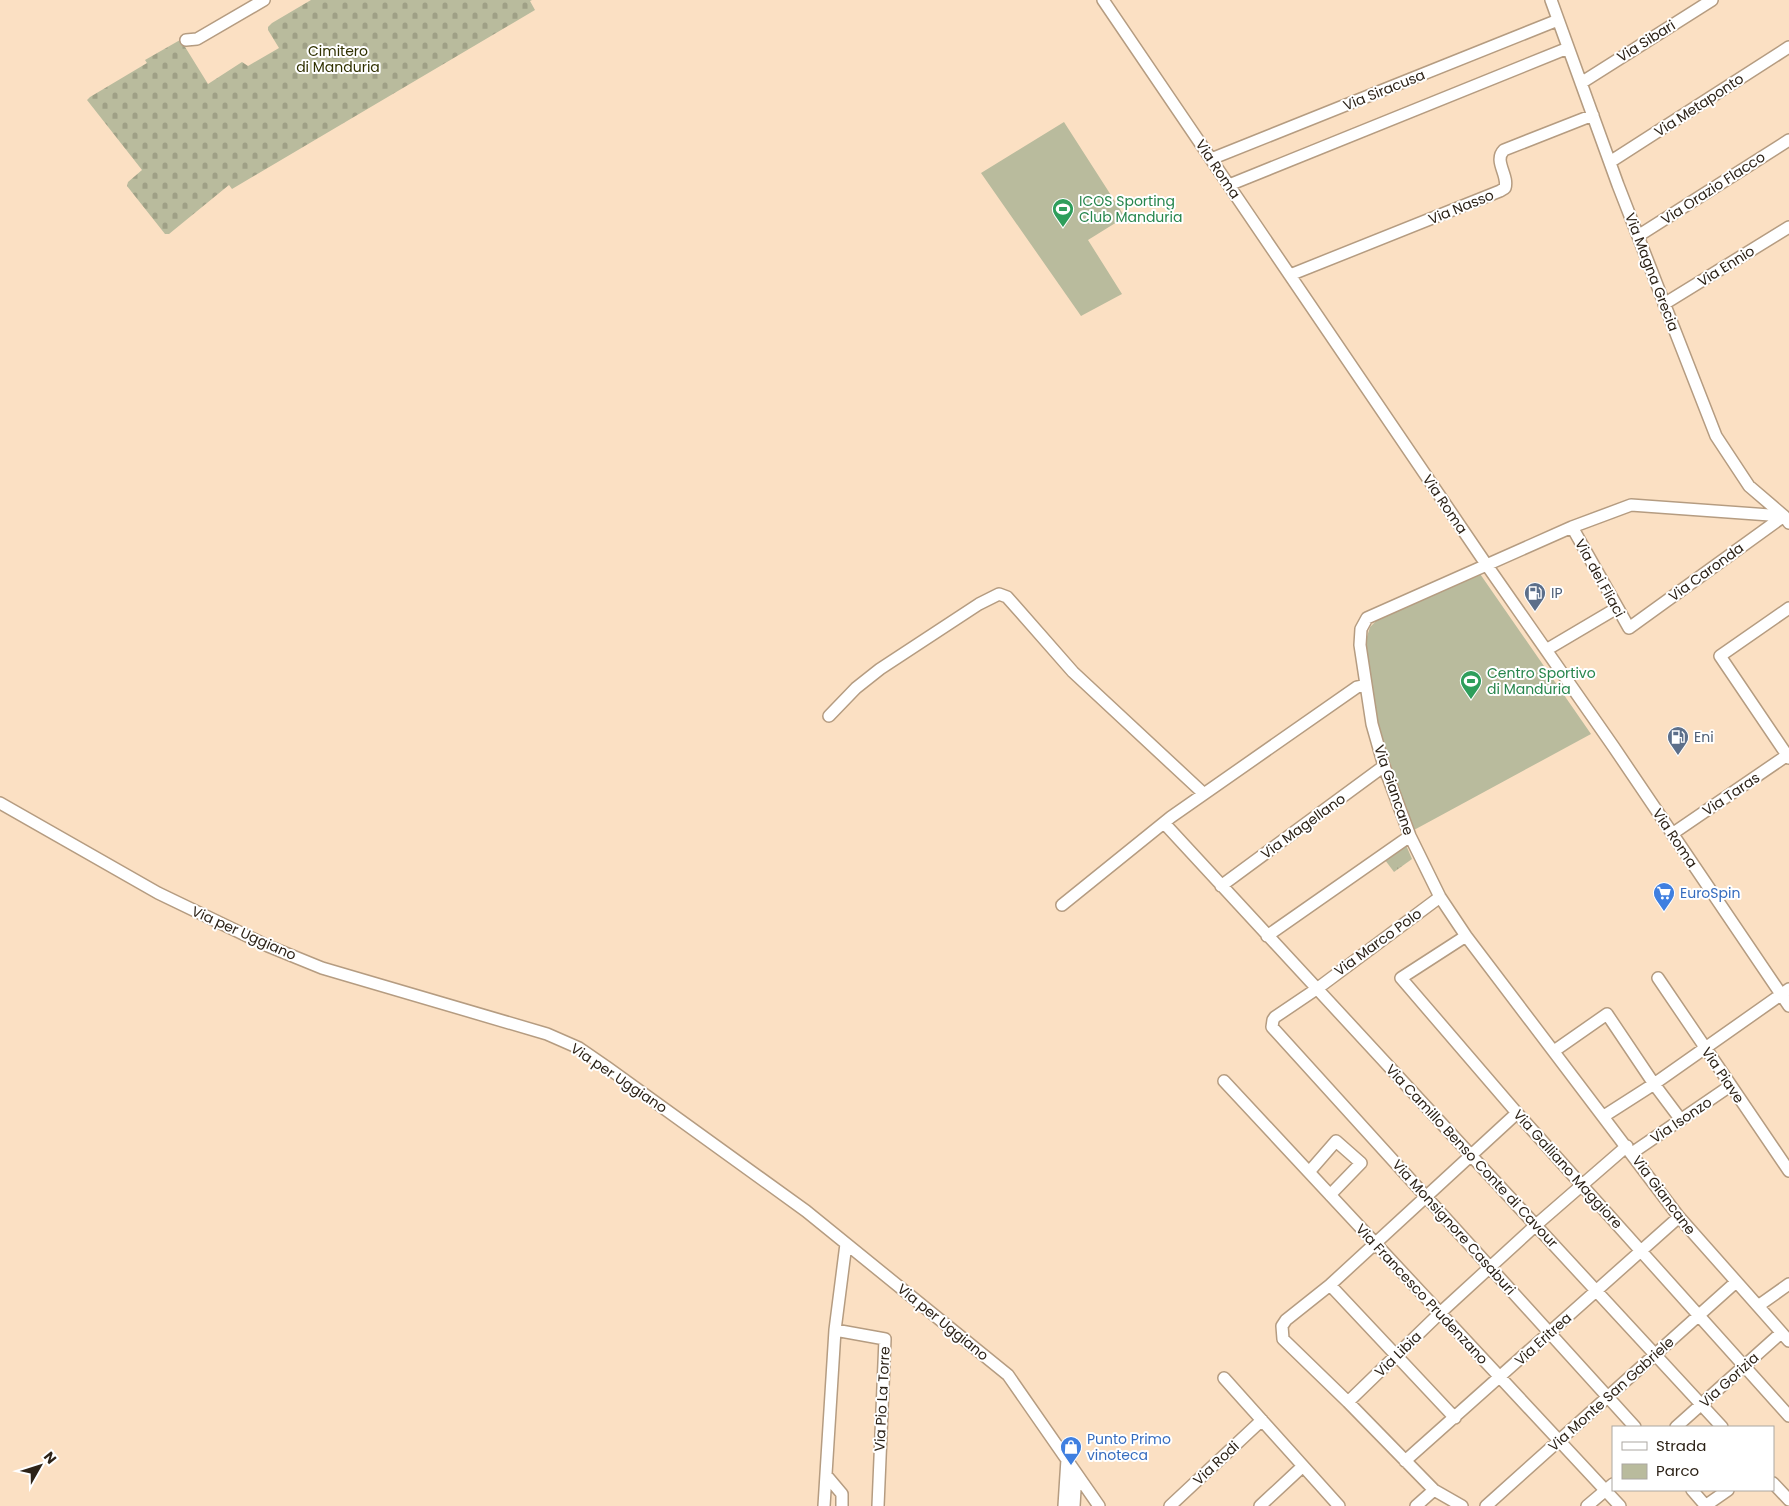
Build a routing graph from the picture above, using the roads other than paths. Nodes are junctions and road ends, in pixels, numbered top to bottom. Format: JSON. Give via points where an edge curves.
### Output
{"nodes":[{"id":1,"x":264,"y":0,"type":"edge"},
{"id":2,"x":1103,"y":0,"type":"edge"},
{"id":3,"x":1712,"y":0,"type":"edge"},
{"id":4,"x":1555,"y":2,"type":"edge"},
{"id":5,"x":1558,"y":20,"type":"junction"},
{"id":6,"x":186,"y":40,"type":"dead end"},
{"id":7,"x":1789,"y":47,"type":"edge"},
{"id":8,"x":1568,"y":48,"type":"junction"},
{"id":9,"x":1581,"y":83,"type":"junction"},
{"id":10,"x":1592,"y":115,"type":"junction"},
{"id":11,"x":1789,"y":140,"type":"edge"},
{"id":12,"x":1211,"y":159,"type":"junction"},
{"id":13,"x":1610,"y":162,"type":"junction"},
{"id":14,"x":1228,"y":184,"type":"junction"},
{"id":15,"x":1789,"y":227,"type":"edge"},
{"id":16,"x":1638,"y":236,"type":"junction"},
{"id":17,"x":1290,"y":275,"type":"junction"},
{"id":18,"x":1664,"y":304,"type":"junction"},
{"id":19,"x":1787,"y":520,"type":"edge"},
{"id":20,"x":1572,"y":527,"type":"junction"},
{"id":21,"x":1486,"y":564,"type":"junction"},
{"id":22,"x":1617,"y":608,"type":"junction"},
{"id":23,"x":1789,"y":608,"type":"edge"},
{"id":24,"x":1629,"y":628,"type":"joint"},
{"id":25,"x":1546,"y":650,"type":"junction"},
{"id":26,"x":1366,"y":685,"type":"junction"},
{"id":27,"x":829,"y":716,"type":"dead end"},
{"id":28,"x":1788,"y":756,"type":"edge"},
{"id":29,"x":1384,"y":766,"type":"junction"},
{"id":30,"x":1203,"y":794,"type":"junction"},
{"id":31,"x":0,"y":803,"type":"edge"},
{"id":32,"x":1164,"y":823,"type":"junction"},
{"id":33,"x":1672,"y":834,"type":"junction"},
{"id":34,"x":1410,"y":836,"type":"junction"},
{"id":35,"x":1221,"y":886,"type":"junction"},
{"id":36,"x":1440,"y":897,"type":"junction"},
{"id":37,"x":1062,"y":905,"type":"dead end"},
{"id":38,"x":1267,"y":936,"type":"junction"},
{"id":39,"x":1466,"y":936,"type":"junction"},
{"id":40,"x":1658,"y":978,"type":"dead end"},
{"id":41,"x":1318,"y":988,"type":"junction"},
{"id":42,"x":1785,"y":992,"type":"edge"},
{"id":43,"x":1789,"y":1006,"type":"edge"},
{"id":44,"x":1272,"y":1027,"type":"joint"},
{"id":45,"x":1704,"y":1048,"type":"junction"},
{"id":46,"x":1554,"y":1051,"type":"junction"},
{"id":47,"x":1224,"y":1081,"type":"dead end"},
{"id":48,"x":1654,"y":1084,"type":"junction"},
{"id":49,"x":1730,"y":1086,"type":"junction"},
{"id":50,"x":1517,"y":1113,"type":"junction"},
{"id":51,"x":1604,"y":1116,"type":"junction"},
{"id":52,"x":1680,"y":1120,"type":"junction"},
{"id":53,"x":1630,"y":1149,"type":"junction"},
{"id":54,"x":1471,"y":1154,"type":"junction"},
{"id":55,"x":1789,"y":1171,"type":"edge"},
{"id":56,"x":1308,"y":1172,"type":"junction"},
{"id":57,"x":1582,"y":1185,"type":"junction"},
{"id":58,"x":1330,"y":1195,"type":"junction"},
{"id":59,"x":1426,"y":1196,"type":"junction"},
{"id":60,"x":1679,"y":1217,"type":"junction"},
{"id":61,"x":1536,"y":1225,"type":"junction"},
{"id":62,"x":1375,"y":1243,"type":"junction"},
{"id":63,"x":846,"y":1244,"type":"junction"},
{"id":64,"x":1641,"y":1252,"type":"junction"},
{"id":65,"x":1490,"y":1267,"type":"junction"},
{"id":66,"x":1736,"y":1282,"type":"junction"},
{"id":67,"x":1789,"y":1284,"type":"edge"},
{"id":68,"x":1330,"y":1285,"type":"junction"},
{"id":69,"x":1596,"y":1291,"type":"junction"},
{"id":70,"x":1758,"y":1306,"type":"junction"},
{"id":71,"x":1440,"y":1312,"type":"junction"},
{"id":72,"x":1698,"y":1316,"type":"junction"},
{"id":73,"x":836,"y":1330,"type":"junction"},
{"id":74,"x":1550,"y":1332,"type":"junction"},
{"id":75,"x":1785,"y":1337,"type":"edge"},
{"id":76,"x":1654,"y":1355,"type":"junction"},
{"id":77,"x":1397,"y":1356,"type":"junction"},
{"id":78,"x":1745,"y":1367,"type":"junction"},
{"id":79,"x":1224,"y":1378,"type":"dead end"},
{"id":80,"x":1500,"y":1378,"type":"junction"},
{"id":81,"x":1607,"y":1397,"type":"junction"},
{"id":82,"x":1348,"y":1402,"type":"junction"},
{"id":83,"x":1702,"y":1405,"type":"junction"},
{"id":84,"x":1789,"y":1416,"type":"edge"},
{"id":85,"x":1454,"y":1418,"type":"junction"},
{"id":86,"x":1262,"y":1420,"type":"junction"},
{"id":87,"x":1635,"y":1426,"type":"edge"},
{"id":88,"x":1677,"y":1426,"type":"edge"},
{"id":89,"x":1721,"y":1426,"type":"edge"},
{"id":90,"x":1559,"y":1440,"type":"junction"},
{"id":91,"x":1067,"y":1459,"type":"junction"},
{"id":92,"x":1405,"y":1461,"type":"junction"},
{"id":93,"x":1303,"y":1466,"type":"junction"},
{"id":94,"x":1076,"y":1473,"type":"junction"},
{"id":95,"x":826,"y":1475,"type":"junction"},
{"id":96,"x":1774,"y":1483,"type":"edge"},
{"id":97,"x":1609,"y":1487,"type":"edge"},
{"id":98,"x":1434,"y":1490,"type":"junction"},
{"id":99,"x":1693,"y":1491,"type":"edge"},
{"id":100,"x":1727,"y":1491,"type":"edge"},
{"id":101,"x":1789,"y":1500,"type":"edge"},
{"id":102,"x":824,"y":1506,"type":"edge"},
{"id":103,"x":842,"y":1506,"type":"edge"},
{"id":104,"x":878,"y":1506,"type":"edge"},
{"id":105,"x":1064,"y":1506,"type":"edge"},
{"id":106,"x":1074,"y":1506,"type":"edge"},
{"id":107,"x":1099,"y":1506,"type":"edge"},
{"id":108,"x":1170,"y":1506,"type":"edge"},
{"id":109,"x":1260,"y":1506,"type":"edge"},
{"id":110,"x":1339,"y":1506,"type":"edge"},
{"id":111,"x":1416,"y":1506,"type":"edge"},
{"id":112,"x":1462,"y":1506,"type":"edge"},
{"id":113,"x":1486,"y":1506,"type":"edge"},
{"id":114,"x":1587,"y":1506,"type":"edge"},
{"id":115,"x":1620,"y":1506,"type":"edge"},
{"id":116,"x":1705,"y":1506,"type":"edge"}],
"edges":[{"from":1,"to":6,"type":"street","via":[[197,39]]},
{"from":2,"to":12,"type":"street","name":"Via Roma"},
{"from":3,"to":9,"type":"street","name":"Via Sibari"},
{"from":4,"to":5,"type":"street","name":"Via Magna Grecia"},
{"from":5,"to":8,"type":"street","name":"Via Magna Grecia"},
{"from":5,"to":12,"type":"street","name":"Via Siracusa"},
{"from":7,"to":13,"type":"street","name":"Via Metaponto"},
{"from":8,"to":9,"type":"street","name":"Via Magna Grecia"},
{"from":8,"to":14,"type":"street"},
{"from":9,"to":10,"type":"street","name":"Via Magna Grecia"},
{"from":10,"to":13,"type":"street","name":"Via Magna Grecia"},
{"from":10,"to":17,"type":"street","name":"Via Nasso","via":[[1504,150],[1499,158],[1507,183],[1500,191]]},
{"from":11,"to":16,"type":"street","name":"Via Orazio Flacco"},
{"from":12,"to":14,"type":"street","name":"Via Roma"},
{"from":13,"to":16,"type":"street","name":"Via Magna Grecia"},
{"from":14,"to":17,"type":"street","name":"Via Roma"},
{"from":15,"to":18,"type":"street","name":"Via Ennio"},
{"from":16,"to":18,"type":"street","name":"Via Magna Grecia"},
{"from":17,"to":21,"type":"street","name":"Via Roma"},
{"from":18,"to":19,"type":"street","name":"Via Magna Grecia","via":[[1716,436],[1749,486]]},
{"from":19,"to":20,"type":"street","via":[[1631,505]]},
{"from":19,"to":24,"type":"street","name":"Via Caronda"},
{"from":20,"to":21,"type":"street"},
{"from":20,"to":22,"type":"street","name":"Via dei Fliaci"},
{"from":21,"to":25,"type":"street","name":"Via Roma"},
{"from":21,"to":26,"type":"street","name":"Via Giancane","via":[[1367,618],[1361,629],[1360,645]]},
{"from":22,"to":24,"type":"street","name":"Via dei Fliaci"},
{"from":22,"to":25,"type":"street"},
{"from":23,"to":28,"type":"street","via":[[1720,656]]},
{"from":25,"to":33,"type":"street","name":"Via Roma"},
{"from":26,"to":29,"type":"street","name":"Via Giancane","via":[[1372,724]]},
{"from":26,"to":30,"type":"street","via":[[1357,687]]},
{"from":27,"to":30,"type":"street","via":[[880,669],[999,594],[1007,597],[1073,672]]},
{"from":28,"to":33,"type":"street","name":"Via Taras"},
{"from":29,"to":34,"type":"street","name":"Via Giancane"},
{"from":29,"to":35,"type":"street","name":"Via Magellano"},
{"from":30,"to":32,"type":"street"},
{"from":31,"to":63,"type":"street","name":"Via per Uggiano","via":[[158,894],[268,946],[322,968],[547,1034],[578,1048],[791,1200]]},
{"from":32,"to":35,"type":"street","name":"Via Camillo Benso Conte di Cavour"},
{"from":32,"to":37,"type":"street"},
{"from":33,"to":42,"type":"street","name":"Via Roma"},
{"from":34,"to":36,"type":"street","name":"Via Giancane"},
{"from":34,"to":38,"type":"street"},
{"from":35,"to":38,"type":"street","name":"Via Camillo Benso Conte di Cavour"},
{"from":36,"to":39,"type":"street","name":"Via Giancane"},
{"from":36,"to":41,"type":"street","name":"Via Marco Polo"},
{"from":38,"to":41,"type":"street","name":"Via Camillo Benso Conte di Cavour"},
{"from":39,"to":46,"type":"street","name":"Via Giancane"},
{"from":39,"to":50,"type":"street","name":"Via Galliano Maggiore","via":[[1401,978]]},
{"from":40,"to":45,"type":"street","name":"Via Piave"},
{"from":41,"to":44,"type":"street","name":"Via Marco Polo","via":[[1275,1017]]},
{"from":41,"to":54,"type":"street","name":"Via Camillo Benso Conte di Cavour"},
{"from":42,"to":43,"type":"street","name":"Via Roma"},
{"from":42,"to":45,"type":"street"},
{"from":44,"to":59,"type":"street","name":"Via Monsignore Casaburi"},
{"from":45,"to":48,"type":"street"},
{"from":45,"to":49,"type":"street","name":"Via Piave"},
{"from":46,"to":48,"type":"street","via":[[1607,1014]]},
{"from":46,"to":51,"type":"street","name":"Via Giancane"},
{"from":47,"to":56,"type":"street","name":"Via Francesco Prudenzano"},
{"from":48,"to":51,"type":"street"},
{"from":48,"to":52,"type":"street"},
{"from":49,"to":52,"type":"street","name":"Via Isonzo"},
{"from":49,"to":55,"type":"street","name":"Via Piave"},
{"from":50,"to":54,"type":"street"},
{"from":50,"to":57,"type":"street","name":"Via Galliano Maggiore"},
{"from":51,"to":53,"type":"street","name":"Via Giancane"},
{"from":52,"to":53,"type":"street","name":"Via Isonzo"},
{"from":53,"to":57,"type":"street","name":"Via Libia"},
{"from":53,"to":60,"type":"street","name":"Via Giancane"},
{"from":54,"to":59,"type":"street"},
{"from":54,"to":61,"type":"street","name":"Via Camillo Benso Conte di Cavour"},
{"from":56,"to":58,"type":"street","name":"Via Francesco Prudenzano"},
{"from":56,"to":58,"type":"street","via":[[1336,1141],[1361,1163]]},
{"from":57,"to":61,"type":"street","name":"Via Libia"},
{"from":57,"to":64,"type":"street","name":"Via Galliano Maggiore"},
{"from":58,"to":62,"type":"street","name":"Via Francesco Prudenzano"},
{"from":59,"to":62,"type":"street"},
{"from":59,"to":65,"type":"street","name":"Via Monsignore Casaburi"},
{"from":60,"to":64,"type":"street","name":"Via Eritrea"},
{"from":60,"to":66,"type":"street","name":"Via Giancane"},
{"from":61,"to":65,"type":"street","name":"Via Libia"},
{"from":61,"to":69,"type":"street","name":"Via Camillo Benso Conte di Cavour"},
{"from":62,"to":68,"type":"street"},
{"from":62,"to":71,"type":"street","name":"Via Francesco Prudenzano"},
{"from":63,"to":73,"type":"street"},
{"from":63,"to":91,"type":"street","name":"Via per Uggiano","via":[[1008,1375]]},
{"from":64,"to":69,"type":"street","name":"Via Eritrea"},
{"from":64,"to":72,"type":"street","name":"Via Galliano Maggiore"},
{"from":65,"to":71,"type":"street","name":"Via Libia"},
{"from":65,"to":74,"type":"street","name":"Via Monsignore Casaburi"},
{"from":66,"to":70,"type":"street","name":"Via Giancane"},
{"from":66,"to":72,"type":"street","name":"Via Monte San Gabriele"},
{"from":67,"to":70,"type":"street"},
{"from":68,"to":77,"type":"street"},
{"from":68,"to":82,"type":"street","via":[[1286,1320],[1282,1326],[1283,1339]]},
{"from":69,"to":74,"type":"street","name":"Via Eritrea"},
{"from":69,"to":76,"type":"street","name":"Via Camillo Benso Conte di Cavour"},
{"from":70,"to":75,"type":"street","name":"Via Giancane"},
{"from":71,"to":77,"type":"street","name":"Via Libia"},
{"from":71,"to":80,"type":"street","name":"Via Francesco Prudenzano"},
{"from":72,"to":76,"type":"street","name":"Via Monte San Gabriele"},
{"from":72,"to":78,"type":"street","name":"Via Galliano Maggiore"},
{"from":73,"to":95,"type":"street"},
{"from":73,"to":104,"type":"street","name":"Via Pio La Torre","via":[[885,1339]]},
{"from":74,"to":80,"type":"street","name":"Via Eritrea"},
{"from":74,"to":81,"type":"street","name":"Via Monsignore Casaburi"},
{"from":75,"to":78,"type":"street","name":"Via Gorizia"},
{"from":76,"to":81,"type":"street","name":"Via Monte San Gabriele"},
{"from":76,"to":83,"type":"street","name":"Via Camillo Benso Conte di Cavour"},
{"from":77,"to":82,"type":"street","name":"Via Libia"},
{"from":77,"to":85,"type":"street"},
{"from":78,"to":83,"type":"street","name":"Via Gorizia"},
{"from":78,"to":84,"type":"street","name":"Via Galliano Maggiore"},
{"from":79,"to":86,"type":"street"},
{"from":80,"to":85,"type":"street","name":"Via Eritrea"},
{"from":80,"to":90,"type":"street","name":"Via Francesco Prudenzano"},
{"from":81,"to":87,"type":"street","name":"Via Monsignore Casaburi"},
{"from":81,"to":90,"type":"street","name":"Via Monte San Gabriele"},
{"from":82,"to":92,"type":"street"},
{"from":83,"to":88,"type":"street","name":"Via Gorizia"},
{"from":83,"to":89,"type":"street","name":"Via Camillo Benso Conte di Cavour"},
{"from":85,"to":92,"type":"street","name":"Via Eritrea"},
{"from":86,"to":93,"type":"street"},
{"from":86,"to":108,"type":"street","name":"Via Rodi"},
{"from":90,"to":97,"type":"street","name":"Via Francesco Prudenzano"},
{"from":90,"to":113,"type":"street","name":"Via Monte San Gabriele"},
{"from":91,"to":94,"type":"street","name":"Via per Uggiano"},
{"from":91,"to":105,"type":"street"},
{"from":92,"to":98,"type":"street"},
{"from":93,"to":109,"type":"street"},
{"from":93,"to":110,"type":"street"},
{"from":94,"to":106,"type":"street"},
{"from":94,"to":107,"type":"street"},
{"from":95,"to":102,"type":"street"},
{"from":95,"to":103,"type":"street","via":[[842,1494]]},
{"from":96,"to":101,"type":"street"},
{"from":97,"to":114,"type":"street"},
{"from":97,"to":115,"type":"street","name":"Via Francesco Prudenzano"},
{"from":98,"to":111,"type":"street"},
{"from":98,"to":112,"type":"street"},
{"from":99,"to":116,"type":"street"},
{"from":100,"to":116,"type":"street"}]}
